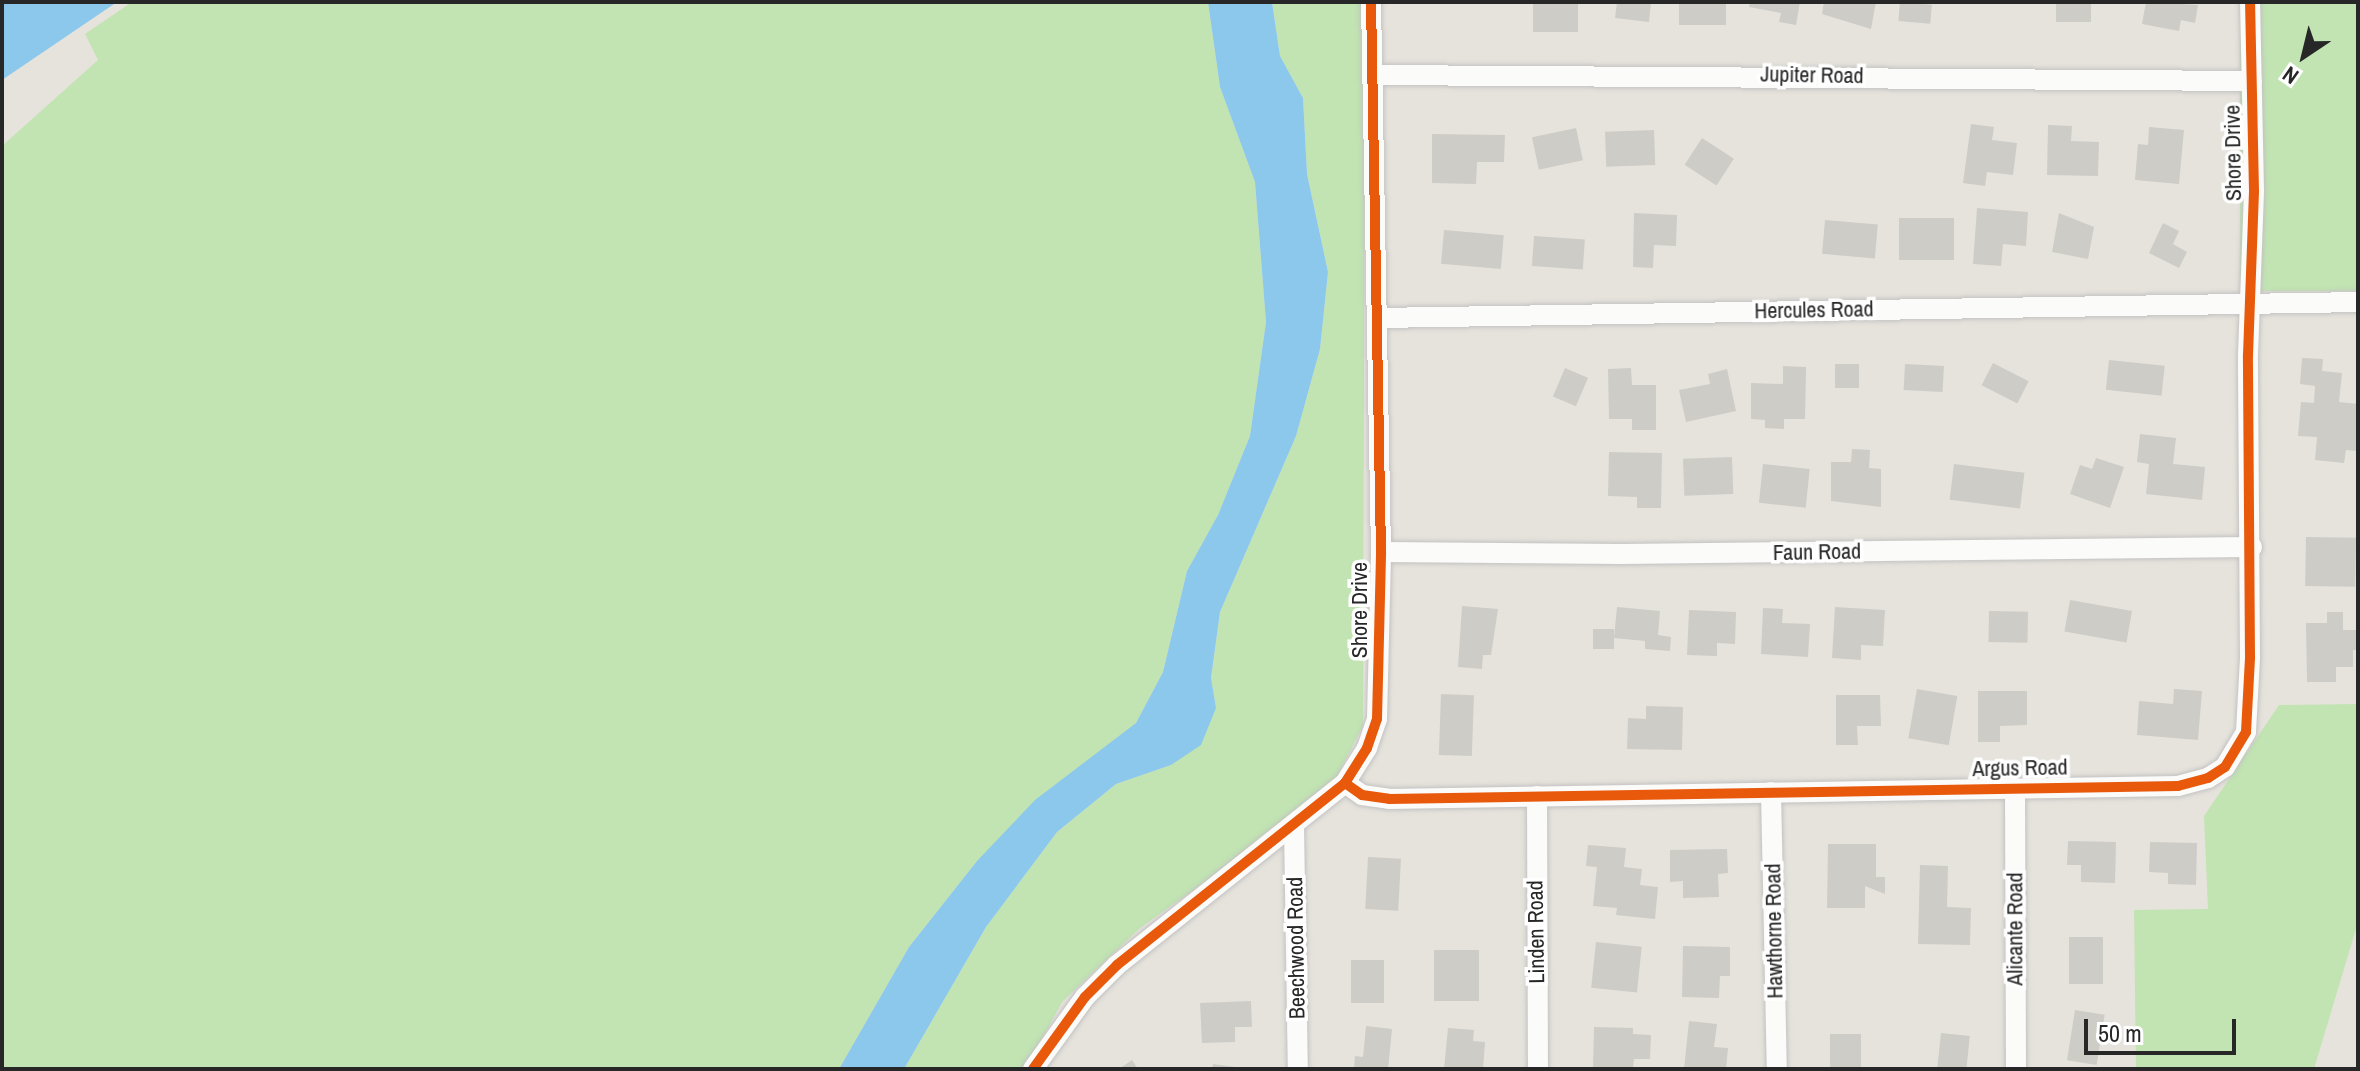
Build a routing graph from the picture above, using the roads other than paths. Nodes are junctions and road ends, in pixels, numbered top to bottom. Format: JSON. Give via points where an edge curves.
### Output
{"nodes":[{"id":1,"x":1371,"y":2,"type":"edge"},
{"id":2,"x":2250,"y":2,"type":"edge"},
{"id":3,"x":1373,"y":75,"type":"junction"},
{"id":4,"x":2252,"y":81,"type":"junction"},
{"id":5,"x":2358,"y":302,"type":"edge"},
{"id":6,"x":2251,"y":304,"type":"junction"},
{"id":7,"x":1377,"y":318,"type":"junction"},
{"id":8,"x":2252,"y":547,"type":"junction"},
{"id":9,"x":1381,"y":552,"type":"junction"},
{"id":10,"x":1345,"y":783,"type":"junction"},
{"id":11,"x":2015,"y":788,"type":"junction"},
{"id":12,"x":1771,"y":792,"type":"junction"},
{"id":13,"x":1537,"y":796,"type":"junction"},
{"id":14,"x":1294,"y":826,"type":"junction"},
{"id":15,"x":1033,"y":1069,"type":"edge"},
{"id":16,"x":1298,"y":1069,"type":"edge"},
{"id":17,"x":1538,"y":1069,"type":"edge"},
{"id":18,"x":1777,"y":1069,"type":"edge"},
{"id":19,"x":2016,"y":1069,"type":"edge"}],
"edges":[{"from":1,"to":3,"type":"street","name":"Shore Drive"},
{"from":2,"to":4,"type":"street","name":"Shore Drive"},
{"from":3,"to":4,"type":"street","name":"Jupiter Road"},
{"from":3,"to":7,"type":"street","name":"Shore Drive"},
{"from":4,"to":6,"type":"street","name":"Shore Drive"},
{"from":5,"to":6,"type":"street"},
{"from":6,"to":7,"type":"street","name":"Hercules Road"},
{"from":6,"to":8,"type":"street","name":"Argus Road"},
{"from":7,"to":9,"type":"street","name":"Shore Drive"},
{"from":8,"to":9,"type":"street","name":"Faun Road"},
{"from":8,"to":11,"type":"street","name":"Argus Road","via":[[2246,732],[2225,767],[2188,785]]},
{"from":9,"to":10,"type":"street","name":"Shore Drive","via":[[1380,699],[1367,748]]},
{"from":10,"to":13,"type":"street","name":"Argus Road","via":[[1362,795],[1389,799]]},
{"from":10,"to":14,"type":"street","name":"Shore Drive"},
{"from":11,"to":12,"type":"street","name":"Argus Road"},
{"from":11,"to":19,"type":"street","name":"Alicante Road"},
{"from":12,"to":13,"type":"street","name":"Argus Road"},
{"from":12,"to":18,"type":"street","name":"Hawthorne Road"},
{"from":13,"to":17,"type":"street","name":"Linden Road"},
{"from":14,"to":15,"type":"street","name":"Shore Drive","via":[[1117,965],[1085,997]]},
{"from":14,"to":16,"type":"street","name":"Beechwood Road"}]}
